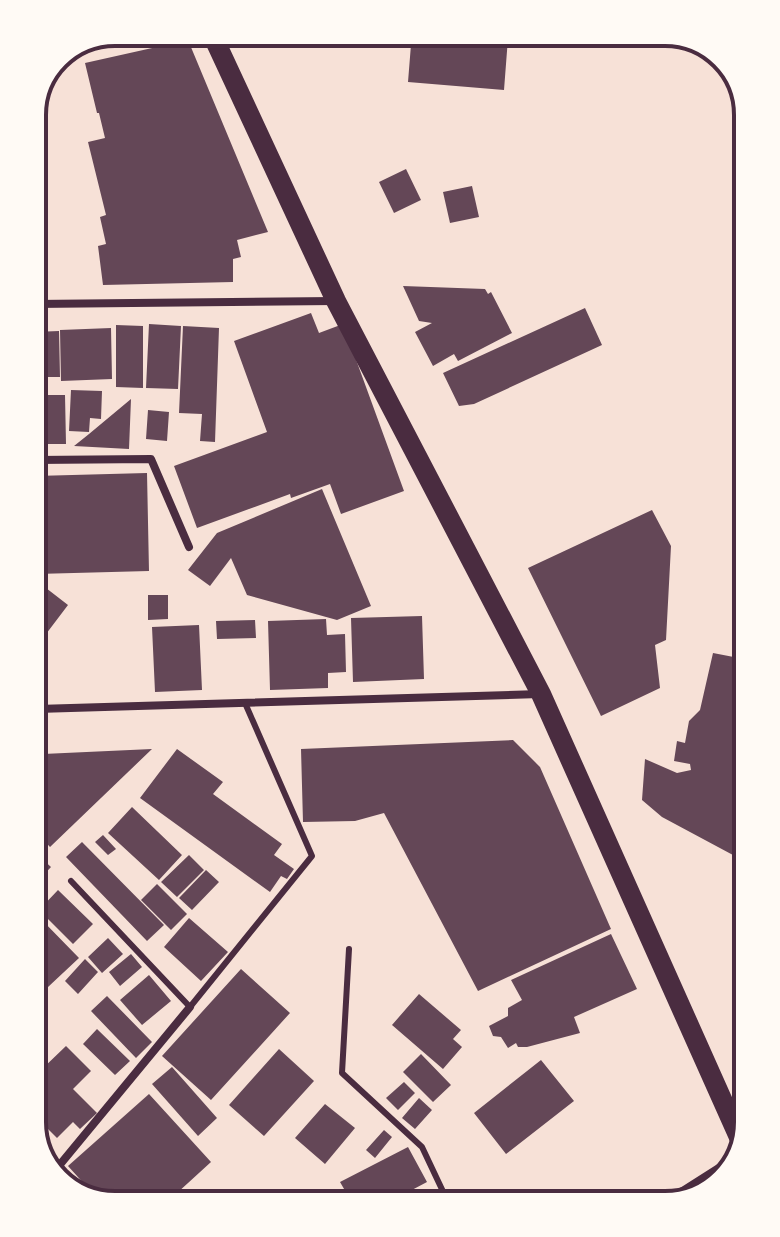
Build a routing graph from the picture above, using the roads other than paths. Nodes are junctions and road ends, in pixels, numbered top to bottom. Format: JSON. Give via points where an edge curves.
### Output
{"nodes":[{"id":1,"x":218,"y":46,"type":"edge"},
{"id":2,"x":336,"y":301,"type":"junction"},
{"id":3,"x":46,"y":304,"type":"edge"},
{"id":4,"x":46,"y":460,"type":"edge"},
{"id":5,"x":189,"y":547,"type":"dead end"},
{"id":6,"x":541,"y":694,"type":"junction"},
{"id":7,"x":245,"y":703,"type":"junction"},
{"id":8,"x":46,"y":709,"type":"edge"},
{"id":9,"x":71,"y":881,"type":"dead end"},
{"id":10,"x":349,"y":949,"type":"dead end"},
{"id":11,"x":190,"y":1007,"type":"junction"},
{"id":12,"x":734,"y":1125,"type":"edge"},
{"id":13,"x":60,"y":1164,"type":"edge"},
{"id":14,"x":714,"y":1171,"type":"edge"},
{"id":15,"x":690,"y":1186,"type":"edge"},
{"id":16,"x":443,"y":1191,"type":"edge"}],
"edges":[{"from":1,"to":2,"type":"main road"},
{"from":2,"to":3,"type":"street"},
{"from":2,"to":6,"type":"main road"},
{"from":4,"to":5,"type":"street","via":[[151,459]]},
{"from":6,"to":7,"type":"street"},
{"from":6,"to":12,"type":"main road"},
{"from":7,"to":8,"type":"street"},
{"from":7,"to":11,"type":"lane","via":[[312,856]]},
{"from":9,"to":11,"type":"lane"},
{"from":10,"to":16,"type":"lane","via":[[342,1073],[422,1147]]},
{"from":11,"to":13,"type":"street"},
{"from":14,"to":15,"type":"street"}]}
